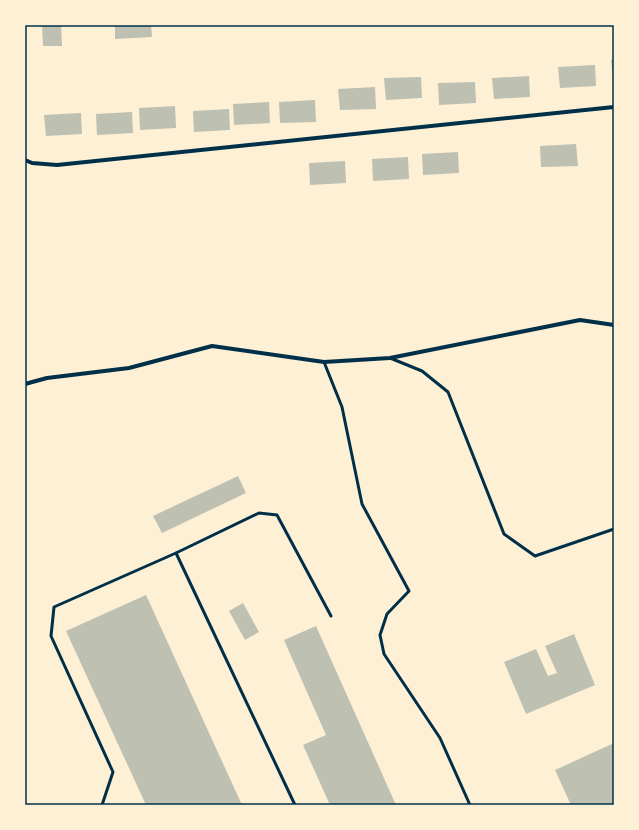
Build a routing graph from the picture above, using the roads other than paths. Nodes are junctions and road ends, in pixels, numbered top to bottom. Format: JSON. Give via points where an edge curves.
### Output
{"nodes":[{"id":1,"x":614,"y":107,"type":"edge"},
{"id":2,"x":25,"y":160,"type":"edge"},
{"id":3,"x":614,"y":325,"type":"edge"},
{"id":4,"x":390,"y":358,"type":"junction"},
{"id":5,"x":324,"y":362,"type":"junction"},
{"id":6,"x":25,"y":384,"type":"edge"},
{"id":7,"x":614,"y":529,"type":"edge"},
{"id":8,"x":176,"y":553,"type":"junction"},
{"id":9,"x":331,"y":616,"type":"dead end"},
{"id":10,"x":102,"y":805,"type":"edge"},
{"id":11,"x":295,"y":805,"type":"edge"},
{"id":12,"x":470,"y":805,"type":"edge"}],
"edges":[{"from":1,"to":2,"type":"street","via":[[57,165]]},
{"from":3,"to":4,"type":"street","via":[[580,320]]},
{"from":4,"to":5,"type":"street"},
{"from":4,"to":7,"type":"lane","via":[[422,371],[448,392],[504,534],[535,556]]},
{"from":5,"to":6,"type":"street","via":[[212,346],[129,368],[46,378]]},
{"from":5,"to":12,"type":"lane","via":[[342,407],[362,504],[409,591],[387,614],[380,635],[384,654],[440,738]]},
{"from":8,"to":9,"type":"lane","via":[[259,513],[277,515]]},
{"from":8,"to":10,"type":"lane","via":[[54,607],[51,636],[113,772]]},
{"from":8,"to":11,"type":"lane"}]}
